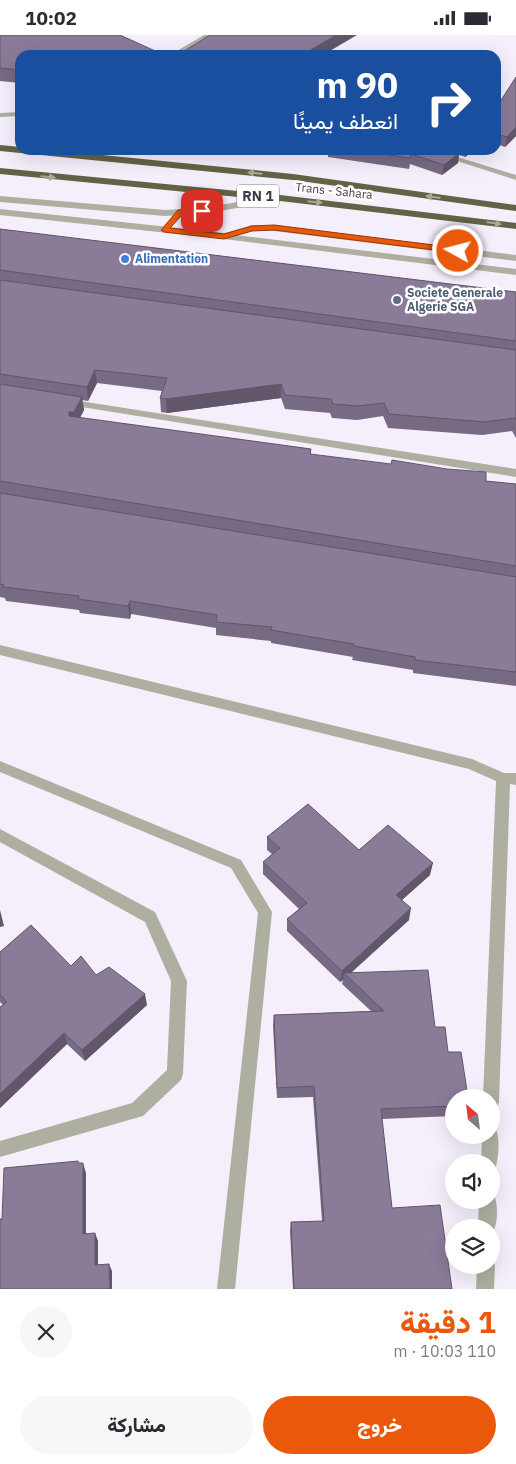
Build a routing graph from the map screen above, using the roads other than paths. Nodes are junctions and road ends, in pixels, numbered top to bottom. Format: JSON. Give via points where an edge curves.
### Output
{"nodes":[{"id":1,"x":203,"y":36,"type":"edge"},
{"id":2,"x":182,"y":50,"type":"edge"},
{"id":3,"x":15,"y":114,"type":"edge"},
{"id":4,"x":0,"y":115,"type":"edge"},
{"id":5,"x":0,"y":148,"type":"edge"},
{"id":6,"x":15,"y":149,"type":"edge"},
{"id":7,"x":72,"y":155,"type":"edge"},
{"id":8,"x":443,"y":155,"type":"edge"},
{"id":9,"x":0,"y":171,"type":"edge"},
{"id":10,"x":516,"y":178,"type":"edge"},
{"id":11,"x":280,"y":198,"type":"junction"},
{"id":12,"x":0,"y":199,"type":"edge"},
{"id":13,"x":516,"y":208,"type":"edge"},
{"id":14,"x":180,"y":212,"type":"junction"},
{"id":15,"x":0,"y":213,"type":"edge"},
{"id":16,"x":516,"y":226,"type":"edge"},
{"id":17,"x":164,"y":230,"type":"junction"},
{"id":18,"x":224,"y":236,"type":"junction"},
{"id":19,"x":516,"y":258,"type":"edge"},
{"id":20,"x":516,"y":272,"type":"edge"},
{"id":21,"x":58,"y":401,"type":"edge"},
{"id":22,"x":516,"y":473,"type":"edge"},
{"id":23,"x":0,"y":650,"type":"edge"},
{"id":24,"x":0,"y":766,"type":"edge"},
{"id":25,"x":509,"y":778,"type":"edge"},
{"id":26,"x":0,"y":835,"type":"edge"},
{"id":27,"x":492,"y":1089,"type":"edge"},
{"id":28,"x":0,"y":1149,"type":"edge"},
{"id":29,"x":486,"y":1274,"type":"edge"},
{"id":30,"x":226,"y":1289,"type":"edge"},
{"id":31,"x":485,"y":1289,"type":"edge"}],
"edges":[{"from":1,"to":2,"type":"street"},
{"from":3,"to":4,"type":"street"},
{"from":5,"to":6,"type":"highway","name":"Trans - Sahara","number":"RN 1"},
{"from":13,"to":7,"type":"highway","name":"Trans - Sahara","number":"RN 1","one_way":true,"via":[[293,177]]},
{"from":8,"to":10,"type":"street"},
{"from":9,"to":11,"type":"highway","name":"Trans - Sahara","number":"RN 1","one_way":true},
{"from":11,"to":14,"type":"street"},
{"from":11,"to":16,"type":"highway","name":"Trans - Sahara","number":"RN 1","one_way":true},
{"from":12,"to":14,"type":"street","via":[[135,212]]},
{"from":14,"to":17,"type":"street"},
{"from":15,"to":17,"type":"street"},
{"from":17,"to":18,"type":"street"},
{"from":18,"to":19,"type":"street","via":[[252,228],[274,228]]},
{"from":18,"to":20,"type":"street"},
{"from":21,"to":22,"type":"street"},
{"from":23,"to":25,"type":"street","via":[[472,764]]},
{"from":24,"to":30,"type":"street","via":[[236,864],[265,911]]},
{"from":25,"to":27,"type":"street"},
{"from":26,"to":28,"type":"street","via":[[150,917],[179,981],[174,1074],[138,1110]]},
{"from":29,"to":31,"type":"street"}]}
